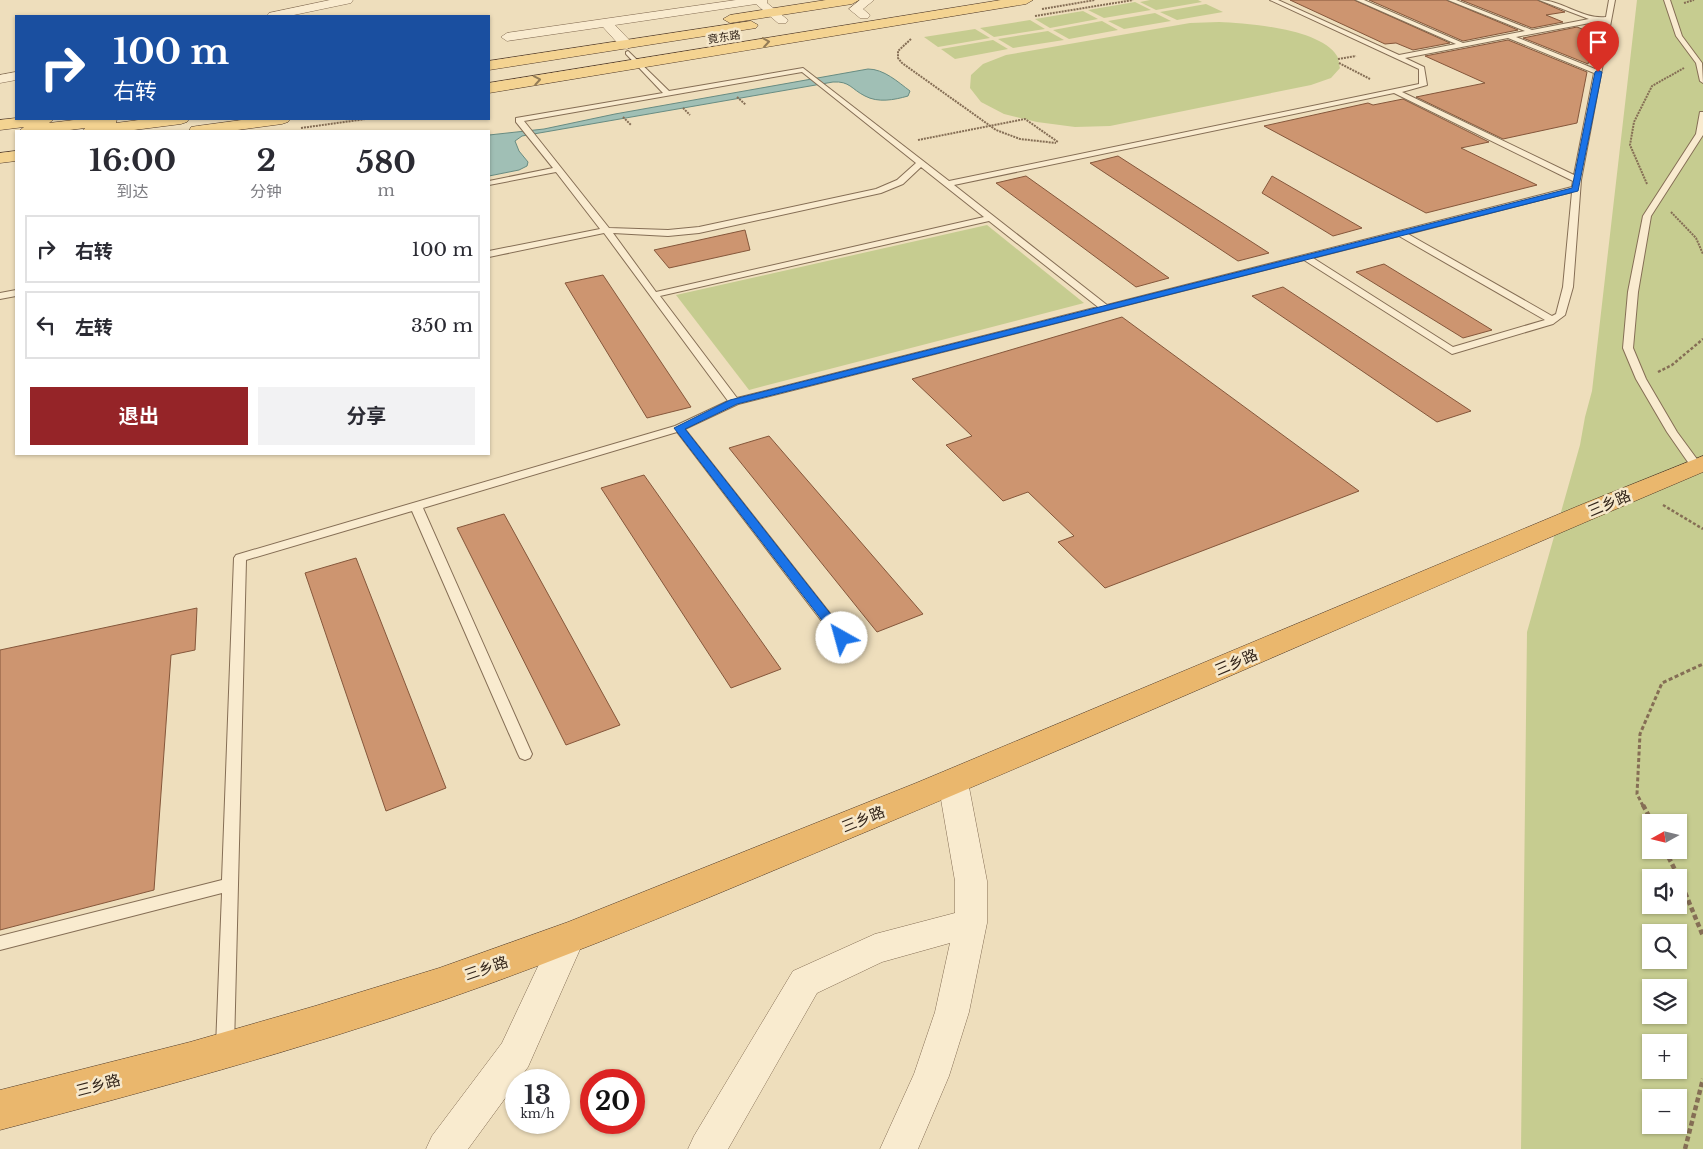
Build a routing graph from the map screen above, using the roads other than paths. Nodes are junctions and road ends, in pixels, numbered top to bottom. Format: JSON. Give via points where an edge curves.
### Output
{"nodes":[{"id":1,"x":347,"y":0,"type":"edge"},
{"id":2,"x":759,"y":0,"type":"edge"},
{"id":3,"x":868,"y":0,"type":"edge"},
{"id":4,"x":959,"y":0,"type":"edge"},
{"id":5,"x":1026,"y":0,"type":"edge"},
{"id":6,"x":1273,"y":0,"type":"edge"},
{"id":7,"x":1359,"y":0,"type":"edge"},
{"id":8,"x":1451,"y":0,"type":"edge"},
{"id":9,"x":1542,"y":0,"type":"edge"},
{"id":10,"x":1612,"y":0,"type":"edge"},
{"id":11,"x":1667,"y":0,"type":"edge"},
{"id":12,"x":883,"y":4,"type":"dead end"},
{"id":13,"x":857,"y":8,"type":"edge"},
{"id":14,"x":278,"y":15,"type":"edge"},
{"id":15,"x":777,"y":17,"type":"junction"},
{"id":16,"x":1596,"y":20,"type":"junction"},
{"id":17,"x":1609,"y":21,"type":"junction"},
{"id":18,"x":606,"y":23,"type":"junction"},
{"id":19,"x":1532,"y":32,"type":"junction"},
{"id":20,"x":1508,"y":36,"type":"junction"},
{"id":21,"x":507,"y":37,"type":"dead end"},
{"id":22,"x":1463,"y":45,"type":"junction"},
{"id":23,"x":628,"y":49,"type":"junction"},
{"id":24,"x":490,"y":57,"type":"edge"},
{"id":25,"x":1398,"y":57,"type":"junction"},
{"id":26,"x":490,"y":66,"type":"edge"},
{"id":27,"x":1598,"y":72,"type":"junction"},
{"id":28,"x":490,"y":75,"type":"edge"},
{"id":29,"x":15,"y":76,"type":"edge"},
{"id":30,"x":0,"y":79,"type":"edge"},
{"id":31,"x":1703,"y":80,"type":"edge"},
{"id":32,"x":490,"y":88,"type":"edge"},
{"id":33,"x":1395,"y":91,"type":"junction"},
{"id":34,"x":668,"y":94,"type":"junction"},
{"id":35,"x":1703,"y":114,"type":"edge"},
{"id":36,"x":39,"y":120,"type":"edge"},
{"id":37,"x":109,"y":120,"type":"edge"},
{"id":38,"x":174,"y":120,"type":"edge"},
{"id":39,"x":275,"y":120,"type":"edge"},
{"id":40,"x":0,"y":125,"type":"edge"},
{"id":41,"x":34,"y":130,"type":"edge"},
{"id":42,"x":98,"y":130,"type":"edge"},
{"id":43,"x":204,"y":130,"type":"edge"},
{"id":44,"x":15,"y":133,"type":"edge"},
{"id":45,"x":0,"y":135,"type":"edge"},
{"id":46,"x":15,"y":142,"type":"edge"},
{"id":47,"x":0,"y":144,"type":"edge"},
{"id":48,"x":15,"y":156,"type":"edge"},
{"id":49,"x":0,"y":158,"type":"edge"},
{"id":50,"x":921,"y":163,"type":"junction"},
{"id":51,"x":558,"y":169,"type":"junction"},
{"id":52,"x":490,"y":183,"type":"edge"},
{"id":53,"x":948,"y":184,"type":"junction"},
{"id":54,"x":1576,"y":185,"type":"junction"},
{"id":55,"x":990,"y":218,"type":"junction"},
{"id":56,"x":606,"y":230,"type":"junction"},
{"id":57,"x":1400,"y":233,"type":"junction"},
{"id":58,"x":490,"y":254,"type":"edge"},
{"id":59,"x":1305,"y":257,"type":"junction"},
{"id":60,"x":15,"y":294,"type":"edge"},
{"id":61,"x":654,"y":295,"type":"junction"},
{"id":62,"x":0,"y":296,"type":"edge"},
{"id":63,"x":1105,"y":308,"type":"junction"},
{"id":64,"x":1552,"y":320,"type":"junction"},
{"id":65,"x":734,"y":402,"type":"junction"},
{"id":66,"x":679,"y":428,"type":"junction"},
{"id":67,"x":1700,"y":465,"type":"edge"},
{"id":68,"x":416,"y":506,"type":"junction"},
{"id":69,"x":842,"y":638,"type":"dead end"},
{"id":70,"x":525,"y":754,"type":"dead end"},
{"id":71,"x":953,"y":782,"type":"junction"},
{"id":72,"x":230,"y":884,"type":"junction"},
{"id":73,"x":971,"y":923,"type":"junction"},
{"id":74,"x":568,"y":938,"type":"junction"},
{"id":75,"x":0,"y":943,"type":"edge"},
{"id":76,"x":225,"y":1050,"type":"junction"},
{"id":77,"x":0,"y":1110,"type":"edge"},
{"id":78,"x":445,"y":1149,"type":"edge"},
{"id":79,"x":707,"y":1149,"type":"edge"},
{"id":80,"x":899,"y":1149,"type":"edge"}],
"edges":[{"from":1,"to":14,"type":"street"},
{"from":2,"to":15,"type":"street"},
{"from":2,"to":18,"type":"street"},
{"from":3,"to":13,"type":"street"},
{"from":4,"to":13,"type":"main road","name":"竟东路"},
{"from":23,"to":5,"type":"main road","one_way":true},
{"from":6,"to":25,"type":"lane"},
{"from":7,"to":22,"type":"lane"},
{"from":8,"to":19,"type":"lane"},
{"from":9,"to":16,"type":"lane"},
{"from":10,"to":17,"type":"lane"},
{"from":11,"to":31,"type":"lane","via":[[1679,36],[1697,62]]},
{"from":12,"to":13,"type":"main road","name":"竟东路"},
{"from":13,"to":15,"type":"main road","name":"竟东路"},
{"from":13,"to":23,"type":"main road","name":"竟东路"},
{"from":15,"to":23,"type":"main road","name":"竟东路"},
{"from":16,"to":17,"type":"lane"},
{"from":16,"to":19,"type":"lane"},
{"from":17,"to":27,"type":"lane"},
{"from":18,"to":21,"type":"street"},
{"from":18,"to":23,"type":"street"},
{"from":19,"to":20,"type":"lane"},
{"from":20,"to":22,"type":"lane"},
{"from":20,"to":27,"type":"lane"},
{"from":22,"to":25,"type":"lane"},
{"from":23,"to":24,"type":"main road"},
{"from":23,"to":26,"type":"main road","name":"竟东路"},
{"from":23,"to":28,"type":"main road","name":"竟东路"},
{"from":32,"to":23,"type":"main road","one_way":true},
{"from":23,"to":34,"type":"lane"},
{"from":25,"to":33,"type":"lane","via":[[1422,68],[1423,85]]},
{"from":27,"to":54,"type":"lane"},
{"from":29,"to":30,"type":"street"},
{"from":33,"to":53,"type":"lane"},
{"from":33,"to":54,"type":"lane"},
{"from":34,"to":50,"type":"lane","via":[[803,70]]},
{"from":34,"to":51,"type":"lane","via":[[519,120]]},
{"from":35,"to":67,"type":"lane","via":[[1700,134],[1647,216],[1633,292],[1628,348],[1641,379],[1672,432]]},
{"from":36,"to":40,"type":"main road"},
{"from":37,"to":41,"type":"main road"},
{"from":38,"to":42,"type":"main road"},
{"from":39,"to":43,"type":"main road"},
{"from":44,"to":45,"type":"main road"},
{"from":46,"to":47,"type":"main road"},
{"from":48,"to":49,"type":"main road"},
{"from":50,"to":53,"type":"lane"},
{"from":50,"to":56,"type":"lane","via":[[900,182],[878,191],[699,230],[668,233]]},
{"from":51,"to":52,"type":"lane"},
{"from":51,"to":56,"type":"lane"},
{"from":53,"to":55,"type":"lane"},
{"from":54,"to":57,"type":"lane"},
{"from":54,"to":64,"type":"lane","via":[[1568,287],[1560,315]]},
{"from":55,"to":61,"type":"lane"},
{"from":55,"to":63,"type":"lane"},
{"from":56,"to":58,"type":"lane"},
{"from":56,"to":61,"type":"lane"},
{"from":57,"to":59,"type":"lane"},
{"from":57,"to":64,"type":"lane"},
{"from":59,"to":63,"type":"lane"},
{"from":59,"to":64,"type":"lane","via":[[1452,351]]},
{"from":60,"to":62,"type":"lane"},
{"from":61,"to":65,"type":"lane"},
{"from":63,"to":65,"type":"lane"},
{"from":65,"to":66,"type":"lane"},
{"from":66,"to":68,"type":"lane"},
{"from":66,"to":69,"type":"lane"},
{"from":67,"to":71,"type":"highway","name":"三乡路"},
{"from":68,"to":70,"type":"lane"},
{"from":68,"to":72,"type":"lane","via":[[240,558]]},
{"from":71,"to":73,"type":"street","via":[[971,880]]},
{"from":71,"to":74,"type":"highway","name":"三乡路"},
{"from":72,"to":75,"type":"lane"},
{"from":72,"to":76,"type":"lane"},
{"from":73,"to":79,"type":"street","via":[[875,949],[805,982]]},
{"from":73,"to":80,"type":"street","via":[[952,1012],[931,1076]]},
{"from":74,"to":76,"type":"highway","name":"三乡路","via":[[414,993]]},
{"from":74,"to":78,"type":"street","via":[[515,1055]]},
{"from":76,"to":77,"type":"highway","name":"三乡路"}]}
